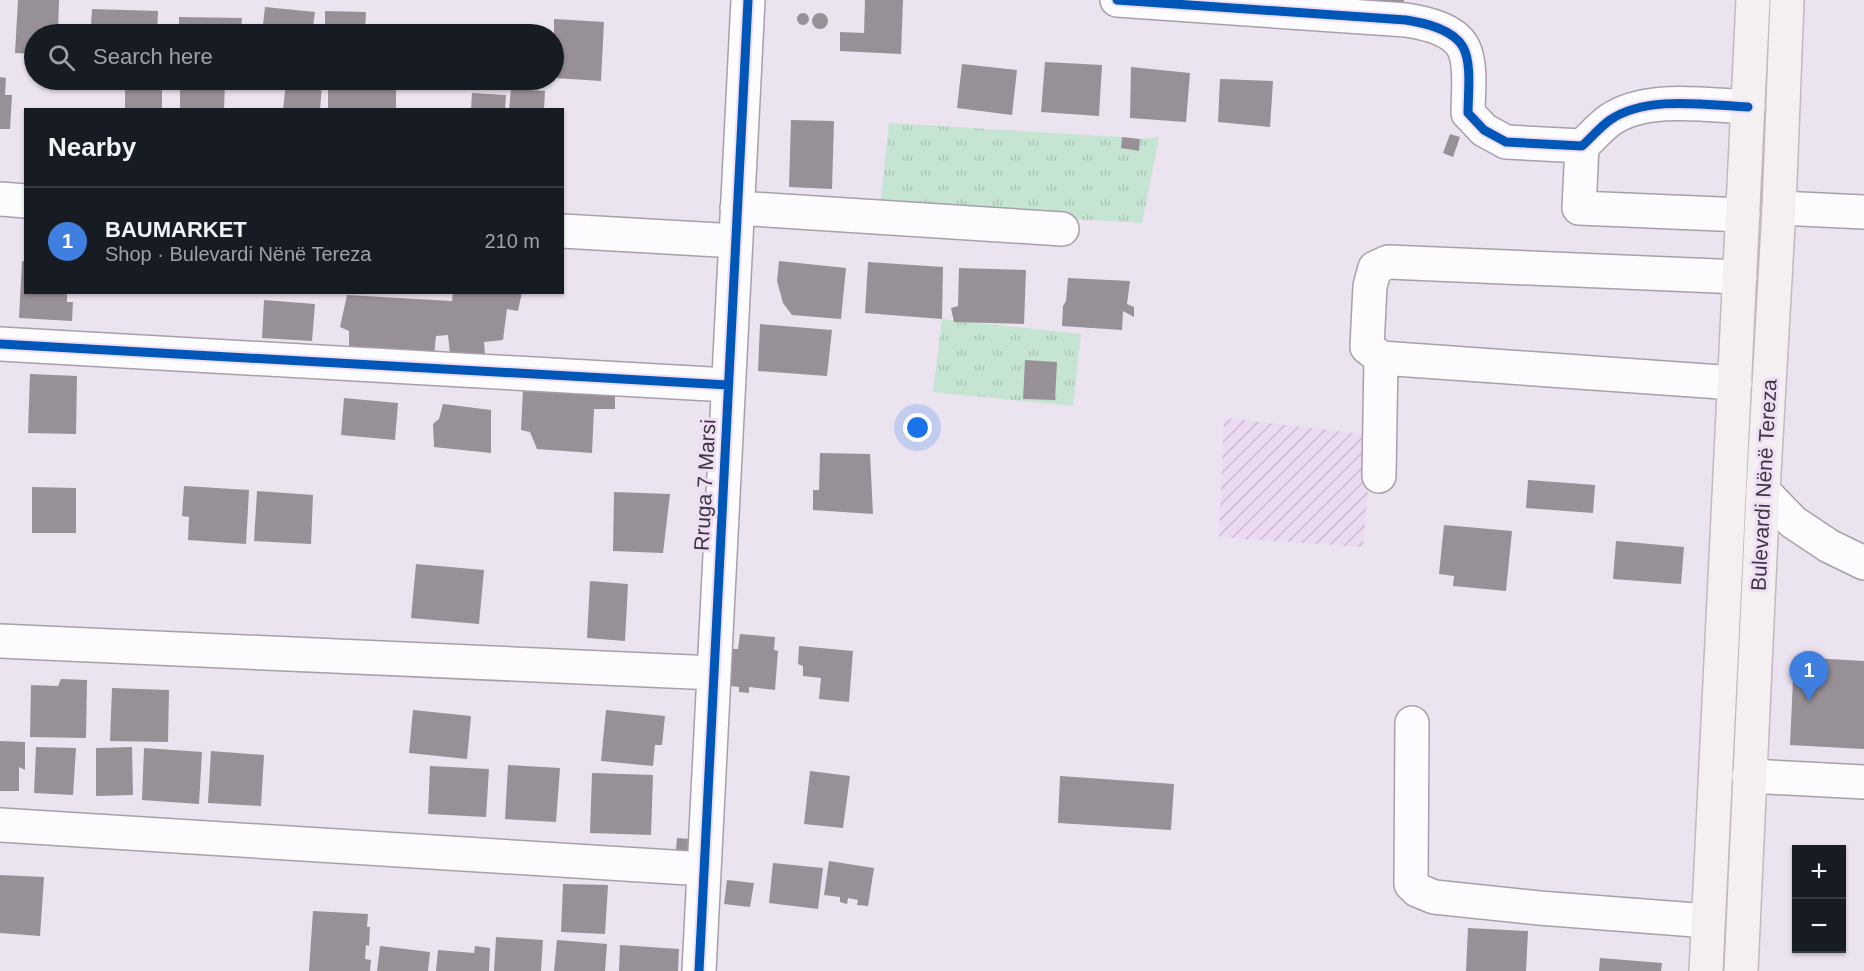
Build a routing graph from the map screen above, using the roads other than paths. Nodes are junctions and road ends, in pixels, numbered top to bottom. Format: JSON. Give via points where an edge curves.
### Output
{"nodes":[{"id":1,"x":748,"y":0,"type":"edge"},
{"id":2,"x":1117,"y":0,"type":"edge"},
{"id":3,"x":1753,"y":0,"type":"edge"},
{"id":4,"x":1788,"y":0,"type":"edge"},
{"id":5,"x":1748,"y":107,"type":"junction"},
{"id":6,"x":1582,"y":146,"type":"junction"},
{"id":7,"x":0,"y":199,"type":"edge"},
{"id":8,"x":24,"y":201,"type":"edge"},
{"id":9,"x":737,"y":208,"type":"junction"},
{"id":10,"x":1779,"y":208,"type":"junction"},
{"id":11,"x":1864,"y":212,"type":"edge"},
{"id":12,"x":1743,"y":215,"type":"junction"},
{"id":13,"x":1062,"y":229,"type":"dead end"},
{"id":14,"x":564,"y":231,"type":"edge"},
{"id":15,"x":736,"y":241,"type":"junction"},
{"id":16,"x":1740,"y":277,"type":"junction"},
{"id":17,"x":0,"y":344,"type":"edge"},
{"id":18,"x":1381,"y":358,"type":"junction"},
{"id":19,"x":1734,"y":383,"type":"junction"},
{"id":20,"x":728,"y":385,"type":"junction"},
{"id":21,"x":1379,"y":476,"type":"dead end"},
{"id":22,"x":1763,"y":491,"type":"junction"},
{"id":23,"x":1864,"y":563,"type":"edge"},
{"id":24,"x":0,"y":641,"type":"edge"},
{"id":25,"x":714,"y":673,"type":"junction"},
{"id":26,"x":1412,"y":723,"type":"dead end"},
{"id":27,"x":1749,"y":776,"type":"junction"},
{"id":28,"x":1864,"y":782,"type":"edge"},
{"id":29,"x":0,"y":825,"type":"edge"},
{"id":30,"x":704,"y":869,"type":"junction"},
{"id":31,"x":1708,"y":921,"type":"junction"},
{"id":32,"x":699,"y":971,"type":"edge"},
{"id":33,"x":1706,"y":971,"type":"edge"},
{"id":34,"x":1741,"y":971,"type":"edge"}],
"edges":[{"from":1,"to":9,"type":"street","name":"Rruga 7 Marsi"},
{"from":2,"to":6,"type":"street","via":[[1429,24],[1448,32],[1463,47],[1468,65],[1468,113],[1485,130],[1506,142]]},
{"from":3,"to":5,"type":"main road","name":"Bulevardi Nënë Tereza"},
{"from":4,"to":10,"type":"main road","name":"Bulevardi Nënë Tereza"},
{"from":5,"to":6,"type":"street","via":[[1677,103],[1641,106],[1610,120]]},
{"from":5,"to":12,"type":"main road","name":"Bulevardi Nënë Tereza"},
{"from":6,"to":12,"type":"street","via":[[1580,208]]},
{"from":7,"to":8,"type":"street"},
{"from":9,"to":13,"type":"street"},
{"from":9,"to":15,"type":"street","name":"Rruga 7 Marsi"},
{"from":10,"to":11,"type":"street"},
{"from":10,"to":22,"type":"main road","name":"Bulevardi Nënë Tereza"},
{"from":12,"to":16,"type":"main road","name":"Bulevardi Nënë Tereza"},
{"from":14,"to":15,"type":"street"},
{"from":15,"to":20,"type":"street","name":"Rruga 7 Marsi"},
{"from":16,"to":18,"type":"street","via":[[1388,262],[1375,268],[1370,286],[1367,347]]},
{"from":16,"to":19,"type":"main road","name":"Bulevardi Nënë Tereza"},
{"from":17,"to":20,"type":"street"},
{"from":18,"to":19,"type":"street"},
{"from":18,"to":21,"type":"street"},
{"from":19,"to":31,"type":"main road","name":"Bulevardi Nënë Tereza"},
{"from":20,"to":25,"type":"street","name":"Rruga 7 Marsi"},
{"from":22,"to":23,"type":"street","via":[[1794,522],[1829,546]]},
{"from":22,"to":27,"type":"main road","name":"Bulevardi Nënë Tereza"},
{"from":24,"to":25,"type":"street"},
{"from":25,"to":30,"type":"street","name":"Rruga 7 Marsi"},
{"from":26,"to":31,"type":"street","via":[[1411,884],[1417,890],[1434,897]]},
{"from":27,"to":28,"type":"street"},
{"from":27,"to":34,"type":"main road","name":"Bulevardi Nënë Tereza"},
{"from":29,"to":30,"type":"street"},
{"from":30,"to":32,"type":"street","name":"Rruga 7 Marsi"},
{"from":31,"to":33,"type":"main road","name":"Bulevardi Nënë Tereza"}]}
